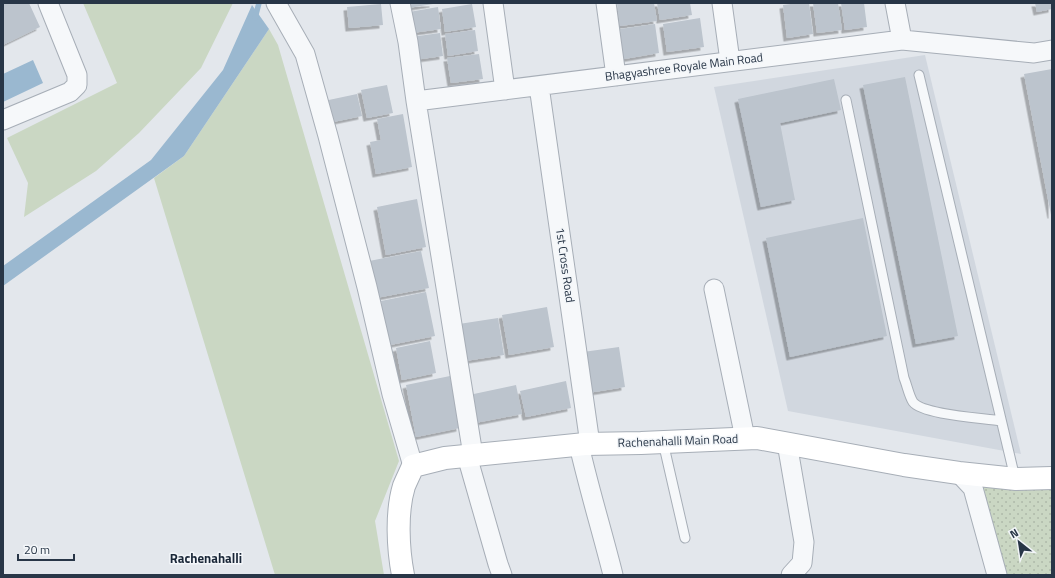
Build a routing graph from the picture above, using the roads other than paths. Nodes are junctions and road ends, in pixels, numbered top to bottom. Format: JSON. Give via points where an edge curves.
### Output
{"nodes":[{"id":1,"x":48,"y":3,"type":"edge"},
{"id":2,"x":400,"y":3,"type":"edge"},
{"id":3,"x":492,"y":3,"type":"edge"},
{"id":4,"x":606,"y":3,"type":"edge"},
{"id":5,"x":722,"y":3,"type":"edge"},
{"id":6,"x":895,"y":3,"type":"edge"},
{"id":7,"x":279,"y":7,"type":"edge"},
{"id":8,"x":902,"y":40,"type":"junction"},
{"id":9,"x":1052,"y":50,"type":"edge"},
{"id":10,"x":730,"y":61,"type":"junction"},
{"id":11,"x":919,"y":75,"type":"dead end"},
{"id":12,"x":616,"y":76,"type":"junction"},
{"id":13,"x":539,"y":86,"type":"junction"},
{"id":14,"x":505,"y":90,"type":"junction"},
{"id":15,"x":846,"y":100,"type":"dead end"},
{"id":16,"x":416,"y":101,"type":"junction"},
{"id":17,"x":3,"y":120,"type":"edge"},
{"id":18,"x":714,"y":289,"type":"dead end"},
{"id":19,"x":1002,"y":421,"type":"junction"},
{"id":20,"x":745,"y":438,"type":"junction"},
{"id":21,"x":663,"y":442,"type":"junction"},
{"id":22,"x":787,"y":443,"type":"junction"},
{"id":23,"x":585,"y":444,"type":"junction"},
{"id":24,"x":470,"y":456,"type":"junction"},
{"id":25,"x":413,"y":466,"type":"junction"},
{"id":26,"x":959,"y":473,"type":"junction"},
{"id":27,"x":1052,"y":478,"type":"edge"},
{"id":28,"x":1016,"y":479,"type":"junction"},
{"id":29,"x":685,"y":538,"type":"dead end"},
{"id":30,"x":403,"y":575,"type":"edge"},
{"id":31,"x":502,"y":575,"type":"edge"},
{"id":32,"x":613,"y":575,"type":"edge"},
{"id":33,"x":790,"y":575,"type":"edge"},
{"id":34,"x":996,"y":575,"type":"edge"}],
"edges":[{"from":1,"to":17,"type":"street","via":[[77,75],[77,85],[70,92]]},
{"from":2,"to":16,"type":"street"},
{"from":3,"to":14,"type":"street"},
{"from":4,"to":12,"type":"street"},
{"from":5,"to":10,"type":"street"},
{"from":6,"to":8,"type":"street"},
{"from":7,"to":25,"type":"street","via":[[305,54],[367,287],[392,394]]},
{"from":8,"to":9,"type":"street","name":"Bhagyashree Royale Main Road","via":[[1034,53]]},
{"from":8,"to":10,"type":"street","name":"Bhagyashree Royale Main Road"},
{"from":10,"to":12,"type":"street","name":"Bhagyashree Royale Main Road"},
{"from":11,"to":19,"type":"lane"},
{"from":12,"to":13,"type":"street","name":"Bhagyashree Royale Main Road"},
{"from":13,"to":14,"type":"street","name":"Bhagyashree Royale Main Road"},
{"from":13,"to":23,"type":"street","name":"1st Cross Road"},
{"from":14,"to":16,"type":"street","name":"Bhagyashree Royale Main Road"},
{"from":15,"to":19,"type":"lane","via":[[904,378],[913,402],[922,409],[935,412]]},
{"from":16,"to":24,"type":"street"},
{"from":18,"to":20,"type":"street"},
{"from":19,"to":28,"type":"lane"},
{"from":20,"to":21,"type":"street","name":"Rachenahalli Main Road"},
{"from":20,"to":22,"type":"street","name":"Rachenahalli Main Road"},
{"from":21,"to":23,"type":"street","name":"Rachenahalli Main Road"},
{"from":21,"to":29,"type":"lane"},
{"from":22,"to":26,"type":"street","name":"Rachenahalli Main Road"},
{"from":22,"to":33,"type":"street","via":[[804,542],[802,563]]},
{"from":23,"to":24,"type":"street","name":"Rachenahalli Main Road"},
{"from":23,"to":32,"type":"street","name":"1st Cross Road","via":[[587,482]]},
{"from":24,"to":25,"type":"street","name":"Rachenahalli Main Road","via":[[446,458]]},
{"from":24,"to":31,"type":"street"},
{"from":25,"to":30,"type":"street","via":[[404,486],[399,511]]},
{"from":26,"to":28,"type":"street","name":"Rachenahalli Main Road"},
{"from":26,"to":34,"type":"street","via":[[973,488]]},
{"from":27,"to":28,"type":"street","name":"Rachenahalli Main Road"}]}
